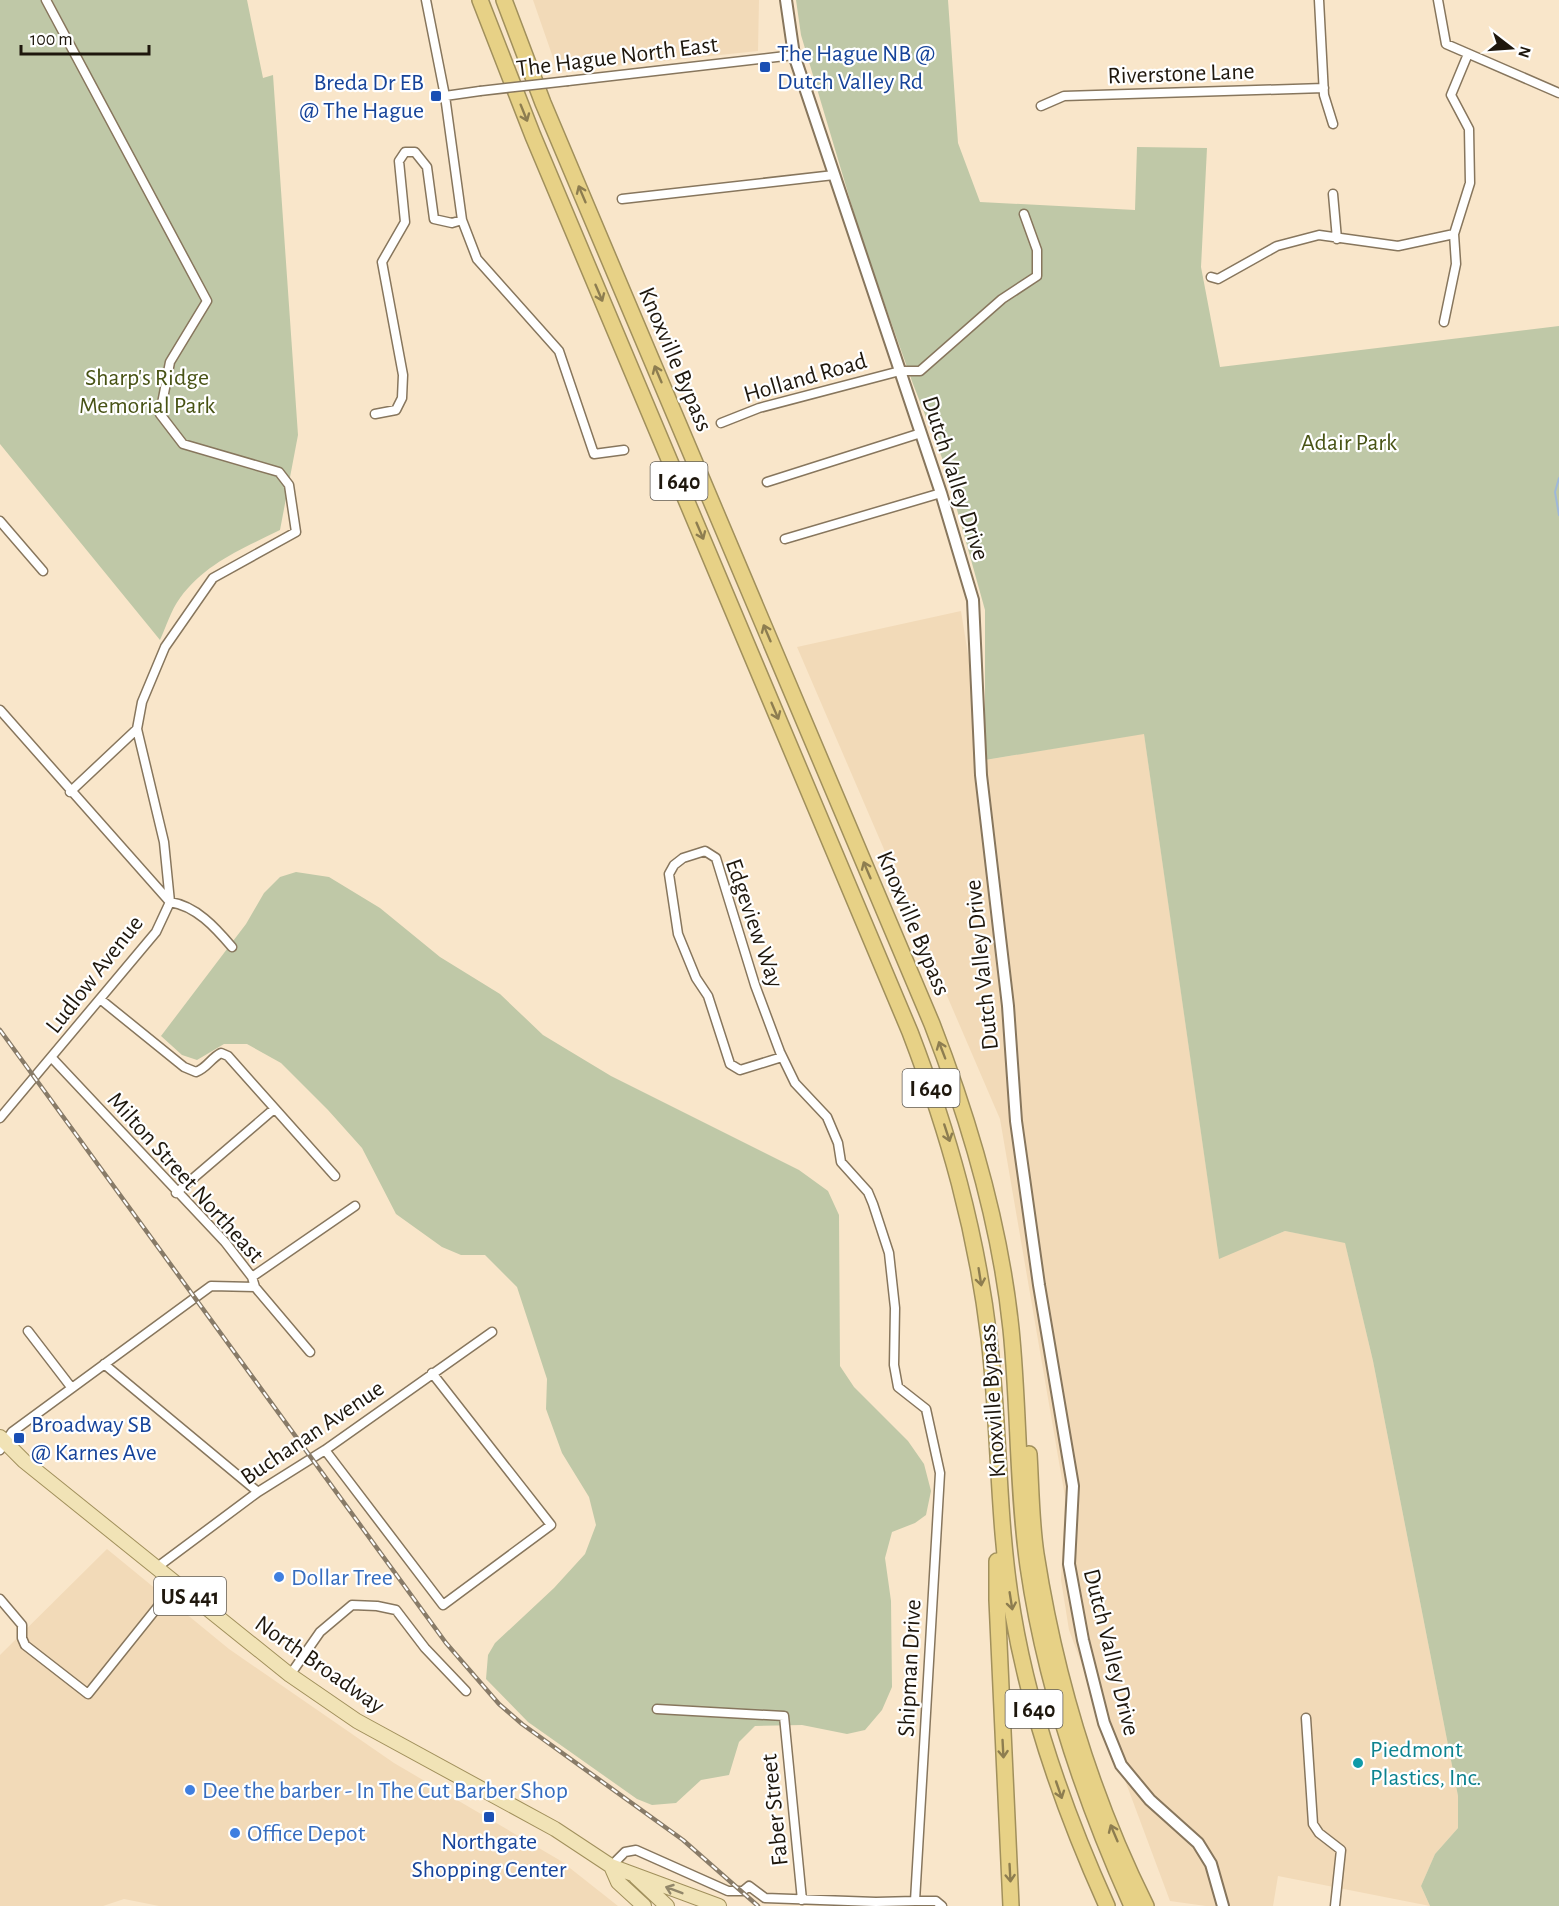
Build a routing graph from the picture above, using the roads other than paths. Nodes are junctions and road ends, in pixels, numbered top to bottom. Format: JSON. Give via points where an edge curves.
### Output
{"nodes":[{"id":1,"x":46,"y":0,"type":"edge"},
{"id":2,"x":426,"y":0,"type":"edge"},
{"id":3,"x":480,"y":0,"type":"edge"},
{"id":4,"x":504,"y":0,"type":"edge"},
{"id":5,"x":786,"y":0,"type":"edge"},
{"id":6,"x":1319,"y":0,"type":"edge"},
{"id":7,"x":1438,"y":0,"type":"edge"},
{"id":8,"x":1468,"y":54,"type":"junction"},
{"id":9,"x":794,"y":55,"type":"junction"},
{"id":10,"x":1324,"y":88,"type":"junction"},
{"id":11,"x":1559,"y":93,"type":"edge"},
{"id":12,"x":445,"y":96,"type":"junction"},
{"id":13,"x":1041,"y":106,"type":"dead end"},
{"id":14,"x":1333,"y":124,"type":"dead end"},
{"id":15,"x":834,"y":175,"type":"junction"},
{"id":16,"x":1333,"y":194,"type":"dead end"},
{"id":17,"x":622,"y":199,"type":"dead end"},
{"id":18,"x":1023,"y":214,"type":"dead end"},
{"id":19,"x":462,"y":220,"type":"junction"},
{"id":20,"x":1454,"y":234,"type":"junction"},
{"id":21,"x":1337,"y":239,"type":"junction"},
{"id":22,"x":1211,"y":277,"type":"dead end"},
{"id":23,"x":1444,"y":322,"type":"dead end"},
{"id":24,"x":900,"y":371,"type":"junction"},
{"id":25,"x":375,"y":414,"type":"dead end"},
{"id":26,"x":721,"y":423,"type":"dead end"},
{"id":27,"x":921,"y":433,"type":"junction"},
{"id":28,"x":624,"y":450,"type":"dead end"},
{"id":29,"x":767,"y":482,"type":"dead end"},
{"id":30,"x":941,"y":493,"type":"junction"},
{"id":31,"x":3,"y":524,"type":"edge"},
{"id":32,"x":785,"y":539,"type":"dead end"},
{"id":33,"x":43,"y":571,"type":"dead end"},
{"id":34,"x":0,"y":710,"type":"edge"},
{"id":35,"x":137,"y":729,"type":"junction"},
{"id":36,"x":70,"y":792,"type":"junction"},
{"id":37,"x":170,"y":902,"type":"junction"},
{"id":38,"x":232,"y":947,"type":"dead end"},
{"id":39,"x":100,"y":999,"type":"junction"},
{"id":40,"x":782,"y":1057,"type":"junction"},
{"id":41,"x":52,"y":1058,"type":"junction"},
{"id":42,"x":957,"y":1091,"type":"junction"},
{"id":43,"x":274,"y":1109,"type":"junction"},
{"id":44,"x":0,"y":1118,"type":"edge"},
{"id":45,"x":335,"y":1176,"type":"dead end"},
{"id":46,"x":176,"y":1193,"type":"junction"},
{"id":47,"x":355,"y":1206,"type":"dead end"},
{"id":48,"x":252,"y":1277,"type":"junction"},
{"id":49,"x":255,"y":1287,"type":"junction"},
{"id":50,"x":28,"y":1331,"type":"dead end"},
{"id":51,"x":492,"y":1332,"type":"dead end"},
{"id":52,"x":309,"y":1352,"type":"dead end"},
{"id":53,"x":104,"y":1364,"type":"junction"},
{"id":54,"x":432,"y":1373,"type":"junction"},
{"id":55,"x":71,"y":1387,"type":"junction"},
{"id":56,"x":926,"y":1410,"type":"joint"},
{"id":57,"x":2,"y":1443,"type":"edge"},
{"id":58,"x":325,"y":1450,"type":"junction"},
{"id":59,"x":258,"y":1492,"type":"junction"},
{"id":60,"x":999,"y":1501,"type":"junction"},
{"id":61,"x":156,"y":1568,"type":"junction"},
{"id":62,"x":176,"y":1584,"type":"junction"},
{"id":63,"x":0,"y":1599,"type":"edge"},
{"id":64,"x":290,"y":1675,"type":"junction"},
{"id":65,"x":466,"y":1691,"type":"dead end"},
{"id":66,"x":657,"y":1709,"type":"dead end"},
{"id":67,"x":1306,"y":1718,"type":"dead end"},
{"id":68,"x":611,"y":1866,"type":"junction"},
{"id":69,"x":630,"y":1872,"type":"junction"},
{"id":70,"x":802,"y":1900,"type":"junction"},
{"id":71,"x":915,"y":1901,"type":"junction"},
{"id":72,"x":644,"y":1906,"type":"edge"},
{"id":73,"x":667,"y":1906,"type":"edge"},
{"id":74,"x":720,"y":1906,"type":"edge"},
{"id":75,"x":942,"y":1906,"type":"edge"},
{"id":76,"x":1011,"y":1906,"type":"edge"},
{"id":77,"x":1107,"y":1906,"type":"edge"},
{"id":78,"x":1132,"y":1906,"type":"edge"},
{"id":79,"x":1146,"y":1906,"type":"edge"},
{"id":80,"x":1223,"y":1906,"type":"edge"},
{"id":81,"x":1335,"y":1906,"type":"edge"}],
"edges":[{"from":1,"to":35,"type":"street","via":[[207,301],[170,362],[160,414],[183,444],[279,472],[288,485],[296,532],[213,578],[165,647],[142,702]]},
{"from":2,"to":12,"type":"street"},
{"from":3,"to":60,"type":"highway","name":"Knoxville Bypass","number":"I 640","one_way":true,"via":[[533,136],[906,1022],[947,1134],[967,1210],[984,1301]]},
{"from":42,"to":4,"type":"highway","name":"Knoxville Bypass","number":"I 640","one_way":true,"via":[[543,103]]},
{"from":5,"to":9,"type":"street","name":"Dutch Valley Drive"},
{"from":6,"to":10,"type":"street"},
{"from":7,"to":8,"type":"street","via":[[1446,44]]},
{"from":8,"to":11,"type":"street"},
{"from":8,"to":20,"type":"street","via":[[1451,95],[1469,129],[1470,183]]},
{"from":9,"to":12,"type":"street","name":"The Hague North East","bridge":true},
{"from":9,"to":15,"type":"street","name":"Dutch Valley Drive"},
{"from":10,"to":13,"type":"street","name":"Riverstone Lane","via":[[1064,96]]},
{"from":10,"to":14,"type":"street"},
{"from":12,"to":19,"type":"street"},
{"from":15,"to":17,"type":"street"},
{"from":15,"to":24,"type":"street","name":"Dutch Valley Drive"},
{"from":16,"to":21,"type":"street"},
{"from":18,"to":24,"type":"street","name":"Holland Road","via":[[1037,250],[1037,276],[1002,299],[920,371]]},
{"from":19,"to":25,"type":"street","via":[[452,223],[434,219],[427,167],[415,152],[405,152],[399,161],[405,222],[382,262],[403,375],[402,398],[396,410]]},
{"from":19,"to":28,"type":"street","via":[[477,259],[559,351],[594,454]]},
{"from":20,"to":21,"type":"street","via":[[1398,246]]},
{"from":20,"to":23,"type":"street","via":[[1456,264]]},
{"from":21,"to":22,"type":"street","via":[[1319,235],[1277,246],[1218,279]]},
{"from":24,"to":26,"type":"street","name":"Holland Road","via":[[759,408]]},
{"from":24,"to":27,"type":"street","name":"Dutch Valley Drive"},
{"from":27,"to":29,"type":"street"},
{"from":27,"to":30,"type":"street","name":"Dutch Valley Drive"},
{"from":30,"to":32,"type":"street"},
{"from":30,"to":80,"type":"street","name":"Dutch Valley Drive","via":[[973,600],[981,775],[1008,1006],[1016,1121],[1073,1486],[1069,1564],[1083,1640],[1104,1723],[1121,1765],[1150,1800],[1198,1843],[1211,1864]]},
{"from":31,"to":33,"type":"street"},
{"from":34,"to":36,"type":"street"},
{"from":35,"to":36,"type":"street"},
{"from":35,"to":37,"type":"street","name":"Ludlow Avenue","via":[[164,842]]},
{"from":36,"to":37,"type":"street"},
{"from":37,"to":38,"type":"street","via":[[186,904]]},
{"from":37,"to":39,"type":"street","name":"Ludlow Avenue","via":[[156,932]]},
{"from":39,"to":41,"type":"street","name":"Ludlow Avenue"},
{"from":39,"to":43,"type":"street","via":[[184,1067],[196,1072],[221,1053],[228,1056]]},
{"from":40,"to":40,"type":"street","name":"Edgeview Way","via":[[740,1070],[730,1064],[708,996],[678,934],[669,874],[683,858],[705,851],[716,858]]},
{"from":40,"to":56,"type":"street","name":"Edgeview Way","via":[[795,1083],[827,1117],[841,1162],[868,1192],[873,1204],[889,1253],[898,1387]]},
{"from":41,"to":44,"type":"street","name":"Ludlow Avenue"},
{"from":41,"to":46,"type":"street","name":"Milton Street Northeast"},
{"from":42,"to":78,"type":"highway","name":"Knoxville Bypass","number":"I 640","via":[[981,1169],[1005,1282],[1014,1360],[1024,1533],[1042,1644],[1074,1761]]},
{"from":79,"to":42,"type":"highway","one_way":true,"via":[[1100,1800],[1054,1649],[1036,1552],[1024,1375],[1007,1241],[979,1127]]},
{"from":43,"to":45,"type":"street"},
{"from":43,"to":46,"type":"street"},
{"from":46,"to":48,"type":"street","name":"Milton Street Northeast","via":[[225,1242]]},
{"from":47,"to":48,"type":"street"},
{"from":48,"to":49,"type":"street","name":"Milton Street Northeast"},
{"from":49,"to":52,"type":"street","name":"Milton Street Northeast"},
{"from":49,"to":53,"type":"street","via":[[211,1286]]},
{"from":50,"to":55,"type":"street"},
{"from":51,"to":54,"type":"street","name":"Buchanan Avenue"},
{"from":53,"to":55,"type":"street"},
{"from":53,"to":59,"type":"street"},
{"from":54,"to":58,"type":"street","name":"Buchanan Avenue"},
{"from":54,"to":58,"type":"street","via":[[551,1525],[443,1605]]},
{"from":55,"to":57,"type":"street"},
{"from":56,"to":71,"type":"street","name":"Shipman Drive","via":[[940,1473]]},
{"from":57,"to":61,"type":"main road","name":"North Broadway","number":"US 441"},
{"from":58,"to":59,"type":"street","name":"Buchanan Avenue"},
{"from":59,"to":61,"type":"street","name":"Buchanan Avenue"},
{"from":60,"to":76,"type":"highway","one_way":true,"via":[[997,1600]]},
{"from":60,"to":77,"type":"highway","name":"Knoxville Bypass","number":"I 640","one_way":true,"via":[[1013,1617],[1041,1735]]},
{"from":61,"to":62,"type":"main road","name":"North Broadway","number":"US 441"},
{"from":62,"to":63,"type":"street","via":[[88,1694],[25,1645],[22,1624]]},
{"from":62,"to":64,"type":"main road","name":"North Broadway","number":"US 441"},
{"from":64,"to":65,"type":"street","via":[[320,1632],[351,1605],[378,1606],[396,1610]]},
{"from":64,"to":68,"type":"main road","name":"North Broadway","number":"US 441","via":[[357,1721],[561,1832]]},
{"from":66,"to":70,"type":"street","name":"Faber Street","via":[[784,1716]]},
{"from":67,"to":81,"type":"street","via":[[1313,1824],[1341,1850]]},
{"from":68,"to":69,"type":"main road","name":"North Broadway","number":"US 441"},
{"from":68,"to":70,"type":"street","via":[[625,1852],[636,1850],[728,1891],[743,1891],[749,1886],[765,1898]]},
{"from":68,"to":72,"type":"main road","name":"North Broadway","number":"US 441","via":[[618,1882]]},
{"from":69,"to":73,"type":"main road","name":"North Broadway","number":"US 441"},
{"from":74,"to":69,"type":"main road","one_way":true},
{"from":70,"to":71,"type":"street"},
{"from":71,"to":75,"type":"street","via":[[936,1901]]}]}
